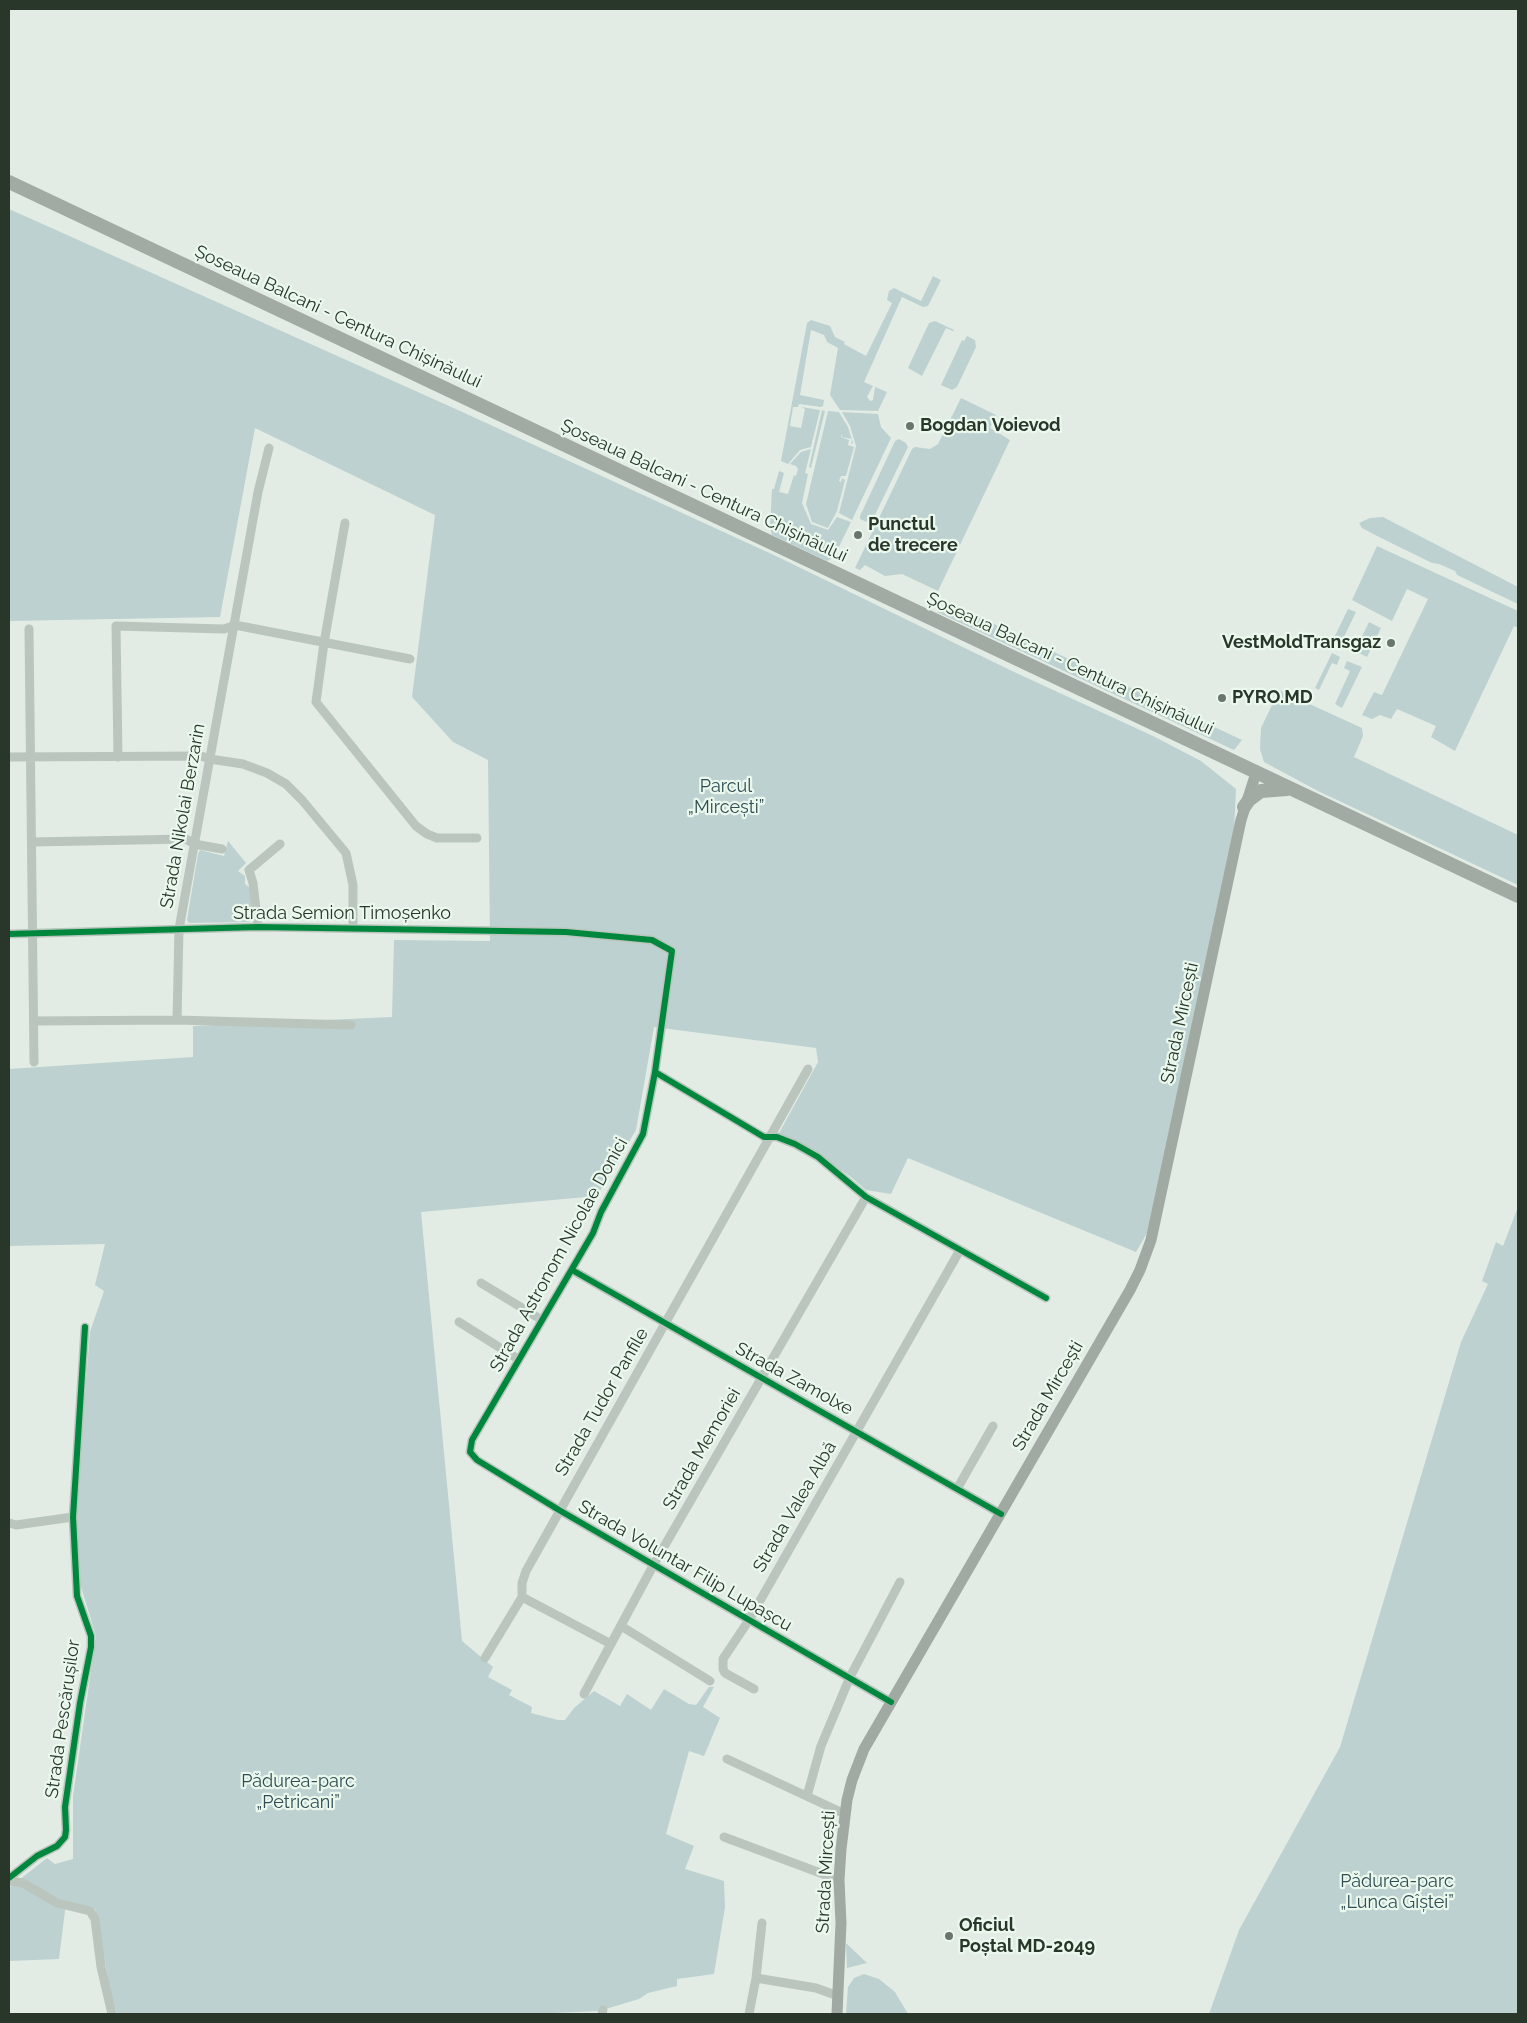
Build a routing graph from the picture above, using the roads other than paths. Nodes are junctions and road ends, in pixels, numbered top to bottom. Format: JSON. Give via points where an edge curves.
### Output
{"nodes":[{"id":1,"x":9,"y":182,"type":"edge"},
{"id":2,"x":269,"y":448,"type":"dead end"},
{"id":3,"x":346,"y":523,"type":"dead end"},
{"id":4,"x":235,"y":626,"type":"junction"},
{"id":5,"x":28,"y":629,"type":"dead end"},
{"id":6,"x":324,"y":643,"type":"junction"},
{"id":7,"x":410,"y":659,"type":"dead end"},
{"id":8,"x":9,"y":757,"type":"edge"},
{"id":9,"x":31,"y":757,"type":"junction"},
{"id":10,"x":118,"y":757,"type":"junction"},
{"id":11,"x":210,"y":759,"type":"junction"},
{"id":12,"x":1256,"y":772,"type":"junction"},
{"id":13,"x":1292,"y":789,"type":"junction"},
{"id":14,"x":1244,"y":808,"type":"junction"},
{"id":15,"x":477,"y":838,"type":"dead end"},
{"id":16,"x":32,"y":842,"type":"junction"},
{"id":17,"x":194,"y":844,"type":"junction"},
{"id":18,"x":280,"y":844,"type":"dead end"},
{"id":19,"x":222,"y":849,"type":"dead end"},
{"id":20,"x":1518,"y":896,"type":"edge"},
{"id":21,"x":258,"y":928,"type":"junction"},
{"id":22,"x":353,"y":928,"type":"junction"},
{"id":23,"x":179,"y":929,"type":"junction"},
{"id":24,"x":9,"y":934,"type":"edge"},
{"id":25,"x":33,"y":934,"type":"junction"},
{"id":26,"x":672,"y":951,"type":"joint"},
{"id":27,"x":176,"y":1020,"type":"junction"},
{"id":28,"x":34,"y":1021,"type":"junction"},
{"id":29,"x":351,"y":1026,"type":"dead end"},
{"id":30,"x":34,"y":1062,"type":"dead end"},
{"id":31,"x":808,"y":1069,"type":"dead end"},
{"id":32,"x":655,"y":1072,"type":"junction"},
{"id":33,"x":770,"y":1137,"type":"junction"},
{"id":34,"x":866,"y":1197,"type":"junction"},
{"id":35,"x":960,"y":1250,"type":"junction"},
{"id":36,"x":572,"y":1270,"type":"junction"},
{"id":37,"x":481,"y":1283,"type":"dead end"},
{"id":38,"x":1046,"y":1298,"type":"dead end"},
{"id":39,"x":542,"y":1320,"type":"junction"},
{"id":40,"x":459,"y":1322,"type":"dead end"},
{"id":41,"x":666,"y":1323,"type":"junction"},
{"id":42,"x":85,"y":1327,"type":"dead end"},
{"id":43,"x":518,"y":1359,"type":"junction"},
{"id":44,"x":761,"y":1378,"type":"junction"},
{"id":45,"x":993,"y":1426,"type":"dead end"},
{"id":46,"x":857,"y":1431,"type":"junction"},
{"id":47,"x":470,"y":1449,"type":"joint"},
{"id":48,"x":957,"y":1489,"type":"junction"},
{"id":49,"x":560,"y":1510,"type":"junction"},
{"id":50,"x":1001,"y":1514,"type":"junction"},
{"id":51,"x":73,"y":1517,"type":"junction"},
{"id":52,"x":9,"y":1523,"type":"edge"},
{"id":53,"x":654,"y":1564,"type":"junction"},
{"id":54,"x":900,"y":1582,"type":"dead end"},
{"id":55,"x":522,"y":1597,"type":"junction"},
{"id":56,"x":749,"y":1620,"type":"junction"},
{"id":57,"x":621,"y":1626,"type":"junction"},
{"id":58,"x":611,"y":1644,"type":"junction"},
{"id":59,"x":486,"y":1658,"type":"dead end"},
{"id":60,"x":850,"y":1677,"type":"junction"},
{"id":61,"x":710,"y":1681,"type":"dead end"},
{"id":62,"x":754,"y":1689,"type":"dead end"},
{"id":63,"x":584,"y":1694,"type":"dead end"},
{"id":64,"x":891,"y":1702,"type":"junction"},
{"id":65,"x":727,"y":1759,"type":"dead end"},
{"id":66,"x":807,"y":1796,"type":"junction"},
{"id":67,"x":845,"y":1814,"type":"junction"},
{"id":68,"x":724,"y":1837,"type":"dead end"},
{"id":69,"x":9,"y":1880,"type":"edge"},
{"id":70,"x":839,"y":1880,"type":"junction"},
{"id":71,"x":762,"y":1923,"type":"dead end"},
{"id":72,"x":756,"y":1978,"type":"junction"},
{"id":73,"x":838,"y":1996,"type":"junction"},
{"id":74,"x":112,"y":2014,"type":"edge"},
{"id":75,"x":749,"y":2014,"type":"edge"},
{"id":76,"x":837,"y":2014,"type":"edge"}],
"edges":[{"from":1,"to":12,"type":"highway","name":"Șoseaua Balcani - Centura Chișinăului"},
{"from":2,"to":4,"type":"street","name":"Strada Nikolai Berzarin","via":[[258,492]]},
{"from":3,"to":6,"type":"street"},
{"from":4,"to":6,"type":"street"},
{"from":4,"to":10,"type":"street","via":[[224,629],[116,626]]},
{"from":4,"to":11,"type":"street","name":"Strada Nikolai Berzarin"},
{"from":5,"to":9,"type":"street"},
{"from":6,"to":7,"type":"street"},
{"from":6,"to":15,"type":"street","via":[[316,702],[416,826],[437,838]]},
{"from":8,"to":9,"type":"street"},
{"from":9,"to":10,"type":"street"},
{"from":9,"to":16,"type":"street"},
{"from":10,"to":11,"type":"street","via":[[201,756]]},
{"from":11,"to":17,"type":"street","name":"Strada Nikolai Berzarin"},
{"from":11,"to":22,"type":"street","via":[[261,770],[286,784],[302,800],[346,853],[353,885]]},
{"from":12,"to":13,"type":"highway","name":"Șoseaua Balcani - Centura Chișinăului"},
{"from":12,"to":14,"type":"main road","name":"Strada Mircești"},
{"from":13,"to":14,"type":"highway","via":[[1261,792]]},
{"from":13,"to":20,"type":"highway","name":"Șoseaua Balcani - Centura Chișinăului"},
{"from":14,"to":50,"type":"main road","name":"Strada Mircești","via":[[1151,1240],[1130,1290]]},
{"from":16,"to":17,"type":"street","via":[[186,839]]},
{"from":16,"to":25,"type":"street"},
{"from":17,"to":19,"type":"street"},
{"from":17,"to":23,"type":"street","name":"Strada Nikolai Berzarin"},
{"from":18,"to":21,"type":"street","via":[[249,870]]},
{"from":21,"to":22,"type":"street","name":"Strada Semion Timoșenko"},
{"from":21,"to":23,"type":"street","name":"Strada Semion Timoșenko"},
{"from":22,"to":26,"type":"street","name":"Strada Semion Timoșenko","via":[[566,932],[652,940]]},
{"from":23,"to":25,"type":"street","name":"Strada Semion Timoșenko"},
{"from":23,"to":27,"type":"street","name":"Strada Nikolai Berzarin"},
{"from":24,"to":25,"type":"street","name":"Strada Semion Timoșenko"},
{"from":25,"to":28,"type":"street"},
{"from":26,"to":32,"type":"street","name":"Strada Astronom Nicolae Donici"},
{"from":27,"to":28,"type":"street"},
{"from":27,"to":29,"type":"street"},
{"from":28,"to":30,"type":"street"},
{"from":31,"to":33,"type":"street","name":"Strada Tudor Panfile"},
{"from":32,"to":33,"type":"street","via":[[764,1137]]},
{"from":32,"to":36,"type":"street","name":"Strada Astronom Nicolae Donici","via":[[643,1134]]},
{"from":33,"to":34,"type":"street","via":[[795,1144],[818,1157]]},
{"from":33,"to":41,"type":"street","name":"Strada Tudor Panfile"},
{"from":34,"to":35,"type":"street"},
{"from":34,"to":44,"type":"street","name":"Strada Memoriei"},
{"from":35,"to":38,"type":"street"},
{"from":35,"to":46,"type":"street","name":"Strada Valea Albă"},
{"from":36,"to":39,"type":"street","name":"Strada Astronom Nicolae Donici"},
{"from":36,"to":41,"type":"street","name":"Strada Zamolxe"},
{"from":37,"to":39,"type":"street","name":"Strada Astronom Nicolae Donici"},
{"from":39,"to":43,"type":"street","name":"Strada Astronom Nicolae Donici"},
{"from":40,"to":43,"type":"street","name":"Strada Astronom Nicolae Donici"},
{"from":41,"to":44,"type":"street","name":"Strada Zamolxe"},
{"from":41,"to":49,"type":"street","name":"Strada Tudor Panfile"},
{"from":42,"to":51,"type":"street","name":"Strada Pescărușilor"},
{"from":43,"to":47,"type":"street","name":"Strada Astronom Nicolae Donici"},
{"from":44,"to":46,"type":"street","name":"Strada Zamolxe"},
{"from":44,"to":53,"type":"street","name":"Strada Memoriei"},
{"from":45,"to":48,"type":"street"},
{"from":46,"to":48,"type":"street","name":"Strada Zamolxe"},
{"from":46,"to":56,"type":"street","name":"Strada Valea Albă"},
{"from":47,"to":49,"type":"street","name":"Strada Voluntar Filip Lupașcu","via":[[477,1460]]},
{"from":48,"to":50,"type":"street","name":"Strada Zamolxe"},
{"from":49,"to":53,"type":"street","name":"Strada Voluntar Filip Lupașcu"},
{"from":49,"to":55,"type":"street","name":"Strada Tudor Panfile","via":[[526,1571]]},
{"from":50,"to":64,"type":"main road","name":"Strada Mircești"},
{"from":51,"to":52,"type":"street","via":[[16,1525]]},
{"from":51,"to":69,"type":"street","name":"Strada Pescărușilor","via":[[77,1596],[87,1622],[91,1647],[65,1807],[65,1837]]},
{"from":53,"to":56,"type":"street","name":"Strada Voluntar Filip Lupașcu"},
{"from":53,"to":57,"type":"street","name":"Strada Memoriei"},
{"from":54,"to":60,"type":"street"},
{"from":55,"to":58,"type":"street"},
{"from":55,"to":59,"type":"street","name":"Strada Tudor Panfile"},
{"from":56,"to":60,"type":"street","name":"Strada Voluntar Filip Lupașcu"},
{"from":56,"to":62,"type":"street","name":"Strada Valea Albă","via":[[723,1659],[723,1669]]},
{"from":57,"to":58,"type":"street","name":"Strada Memoriei"},
{"from":57,"to":61,"type":"street"},
{"from":58,"to":63,"type":"street","name":"Strada Memoriei"},
{"from":60,"to":64,"type":"street","name":"Strada Voluntar Filip Lupașcu"},
{"from":60,"to":66,"type":"street","via":[[821,1746]]},
{"from":64,"to":67,"type":"main road","name":"Strada Mircești","via":[[864,1749]]},
{"from":65,"to":66,"type":"street"},
{"from":66,"to":67,"type":"street"},
{"from":67,"to":70,"type":"main road","name":"Strada Mircești"},
{"from":68,"to":70,"type":"street"},
{"from":69,"to":74,"type":"street","name":"Strada Pescărușilor","via":[[23,1883],[56,1903],[90,1911],[95,1919],[101,1967]]},
{"from":70,"to":73,"type":"main road","name":"Strada Mircești"},
{"from":71,"to":72,"type":"street"},
{"from":72,"to":73,"type":"street","via":[[816,1988]]},
{"from":72,"to":75,"type":"street"},
{"from":73,"to":76,"type":"main road","name":"Strada Mircești"}]}
